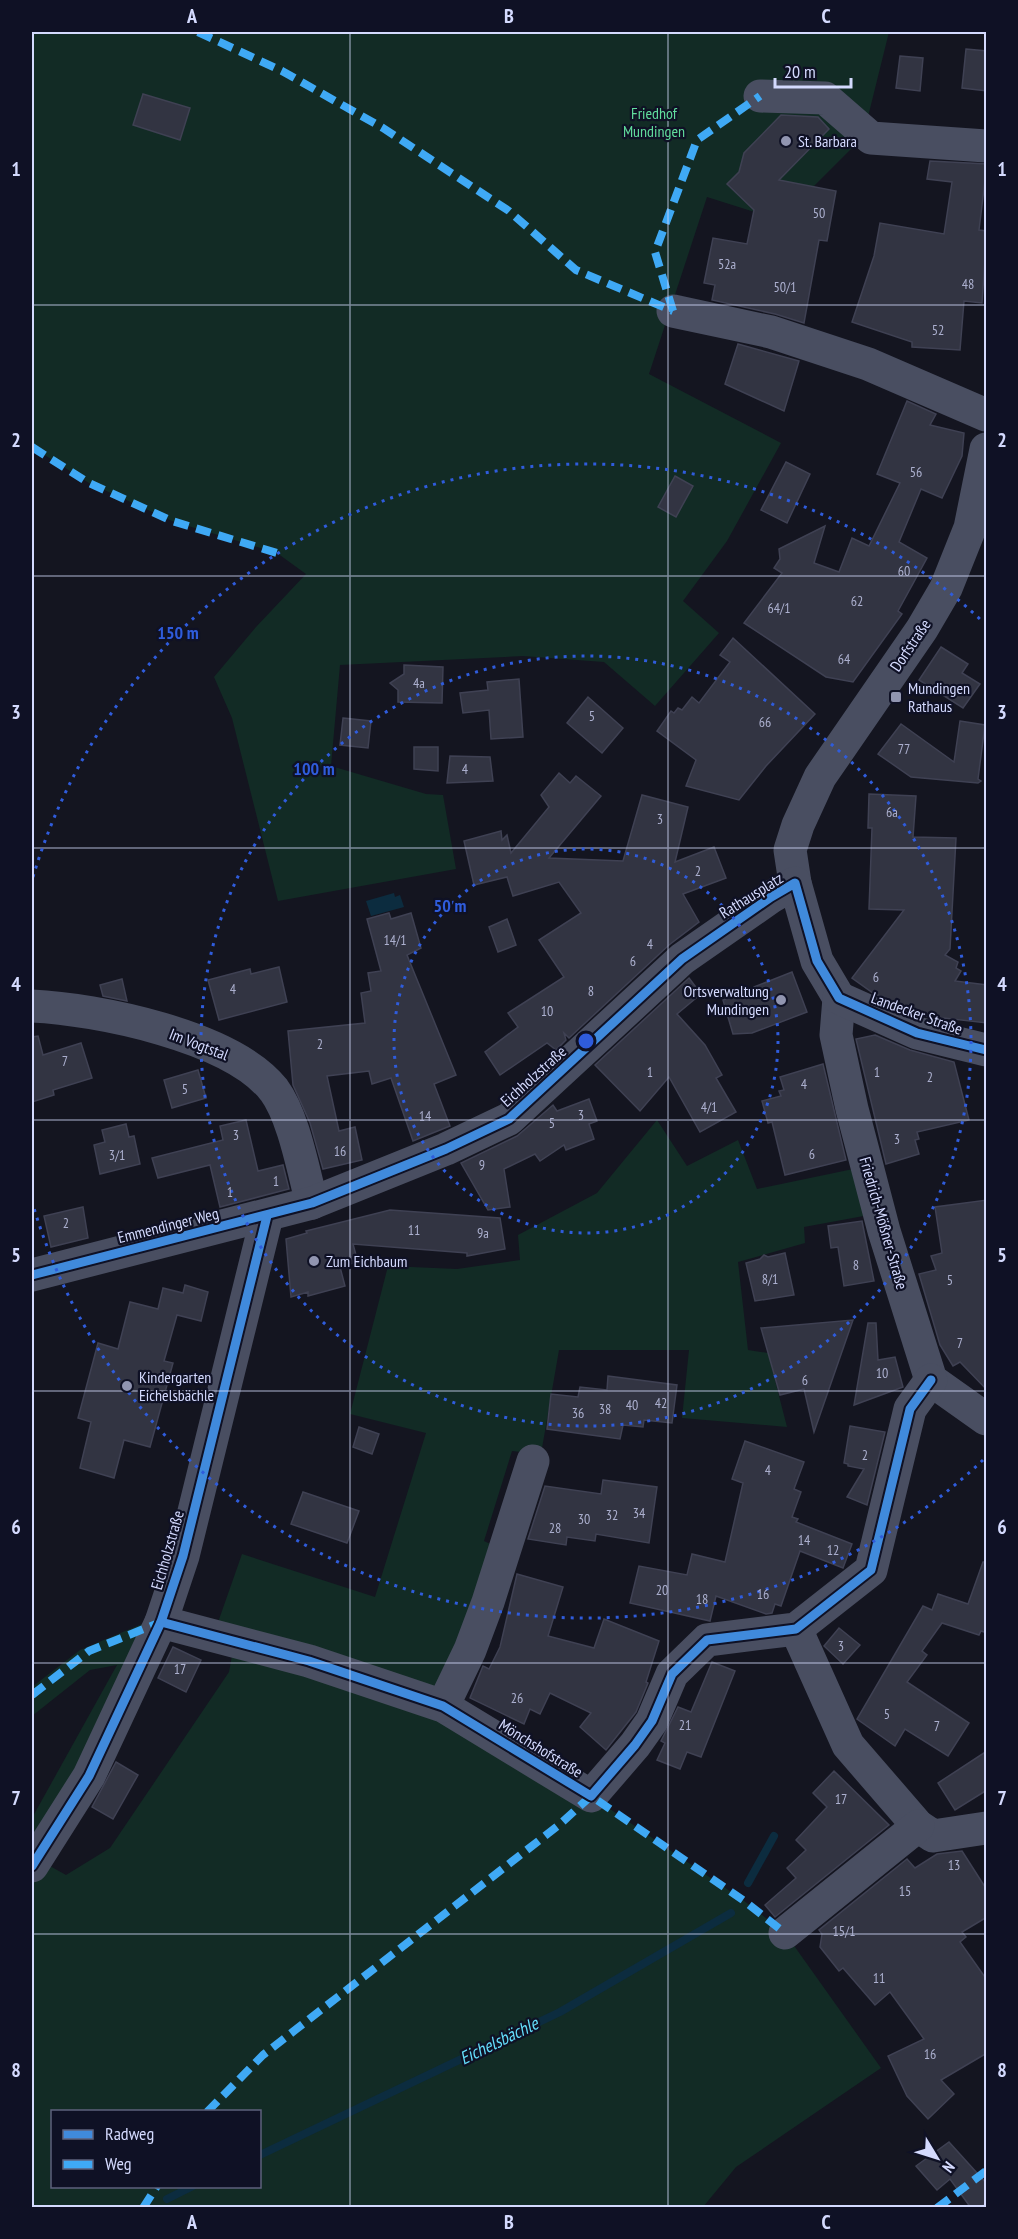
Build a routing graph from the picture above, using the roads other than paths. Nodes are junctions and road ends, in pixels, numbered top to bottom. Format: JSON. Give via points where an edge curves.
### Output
{"nodes":[{"id":1,"x":760,"y":96,"type":"dead end"},
{"id":2,"x":987,"y":146,"type":"edge"},
{"id":3,"x":674,"y":311,"type":"dead end"},
{"id":4,"x":987,"y":415,"type":"edge"},
{"id":5,"x":987,"y":449,"type":"edge"},
{"id":6,"x":978,"y":530,"type":"edge"},
{"id":7,"x":798,"y":825,"type":"joint"},
{"id":8,"x":795,"y":884,"type":"junction"},
{"id":9,"x":682,"y":959,"type":"joint"},
{"id":10,"x":839,"y":998,"type":"junction"},
{"id":11,"x":32,"y":1006,"type":"edge"},
{"id":12,"x":987,"y":1050,"type":"edge"},
{"id":13,"x":312,"y":1203,"type":"junction"},
{"id":14,"x":267,"y":1216,"type":"junction"},
{"id":15,"x":32,"y":1275,"type":"edge"},
{"id":16,"x":931,"y":1380,"type":"junction"},
{"id":17,"x":987,"y":1419,"type":"edge"},
{"id":18,"x":533,"y":1461,"type":"dead end"},
{"id":19,"x":161,"y":1622,"type":"junction"},
{"id":20,"x":796,"y":1629,"type":"junction"},
{"id":21,"x":442,"y":1706,"type":"junction"},
{"id":22,"x":918,"y":1826,"type":"junction"},
{"id":23,"x":987,"y":1828,"type":"edge"},
{"id":24,"x":32,"y":1866,"type":"edge"},
{"id":25,"x":785,"y":1933,"type":"dead end"}],
"edges":[{"from":1,"to":2,"type":"street","via":[[825,98],[871,138]]},
{"from":3,"to":4,"type":"street","via":[[771,332],[868,364]]},
{"from":5,"to":6,"type":"street","name":"Dorfstraße"},
{"from":6,"to":7,"type":"street","name":"Dorfstraße","via":[[928,619],[820,777]]},
{"from":7,"to":8,"type":"street","name":"Rathausplatz","via":[[790,850]]},
{"from":8,"to":9,"type":"street","name":"Rathausplatz"},
{"from":8,"to":10,"type":"street","name":"Rathausplatz","via":[[817,962]]},
{"from":9,"to":13,"type":"street","name":"Eichholzstraße","via":[[509,1119]]},
{"from":10,"to":12,"type":"street","name":"Landecker Straße","via":[[917,1033]]},
{"from":10,"to":16,"type":"street","name":"Friedrich-Mößner-Straße","via":[[836,1035],[852,1109],[884,1231]]},
{"from":11,"to":13,"type":"street","name":"Im Vogtstal","via":[[126,1020],[177,1033],[223,1050],[246,1064],[274,1090],[288,1120]]},
{"from":13,"to":14,"type":"street","name":"Emmendinger Weg"},
{"from":14,"to":15,"type":"street","name":"Emmendinger Weg"},
{"from":14,"to":19,"type":"street","name":"Eichholzstraße","via":[[183,1556]]},
{"from":16,"to":17,"type":"street"},
{"from":16,"to":20,"type":"street","via":[[910,1409],[871,1570]]},
{"from":18,"to":21,"type":"street","via":[[485,1612]]},
{"from":19,"to":21,"type":"street","name":"Mönchshofstraße","via":[[309,1661]]},
{"from":19,"to":24,"type":"street","name":"Eichholzstraße","via":[[89,1776]]},
{"from":20,"to":21,"type":"street","name":"Mönchshofstraße","via":[[707,1640],[672,1674],[652,1721],[591,1796]]},
{"from":20,"to":22,"type":"street","via":[[848,1744]]},
{"from":22,"to":23,"type":"street","via":[[933,1836]]},
{"from":22,"to":25,"type":"street"}]}
